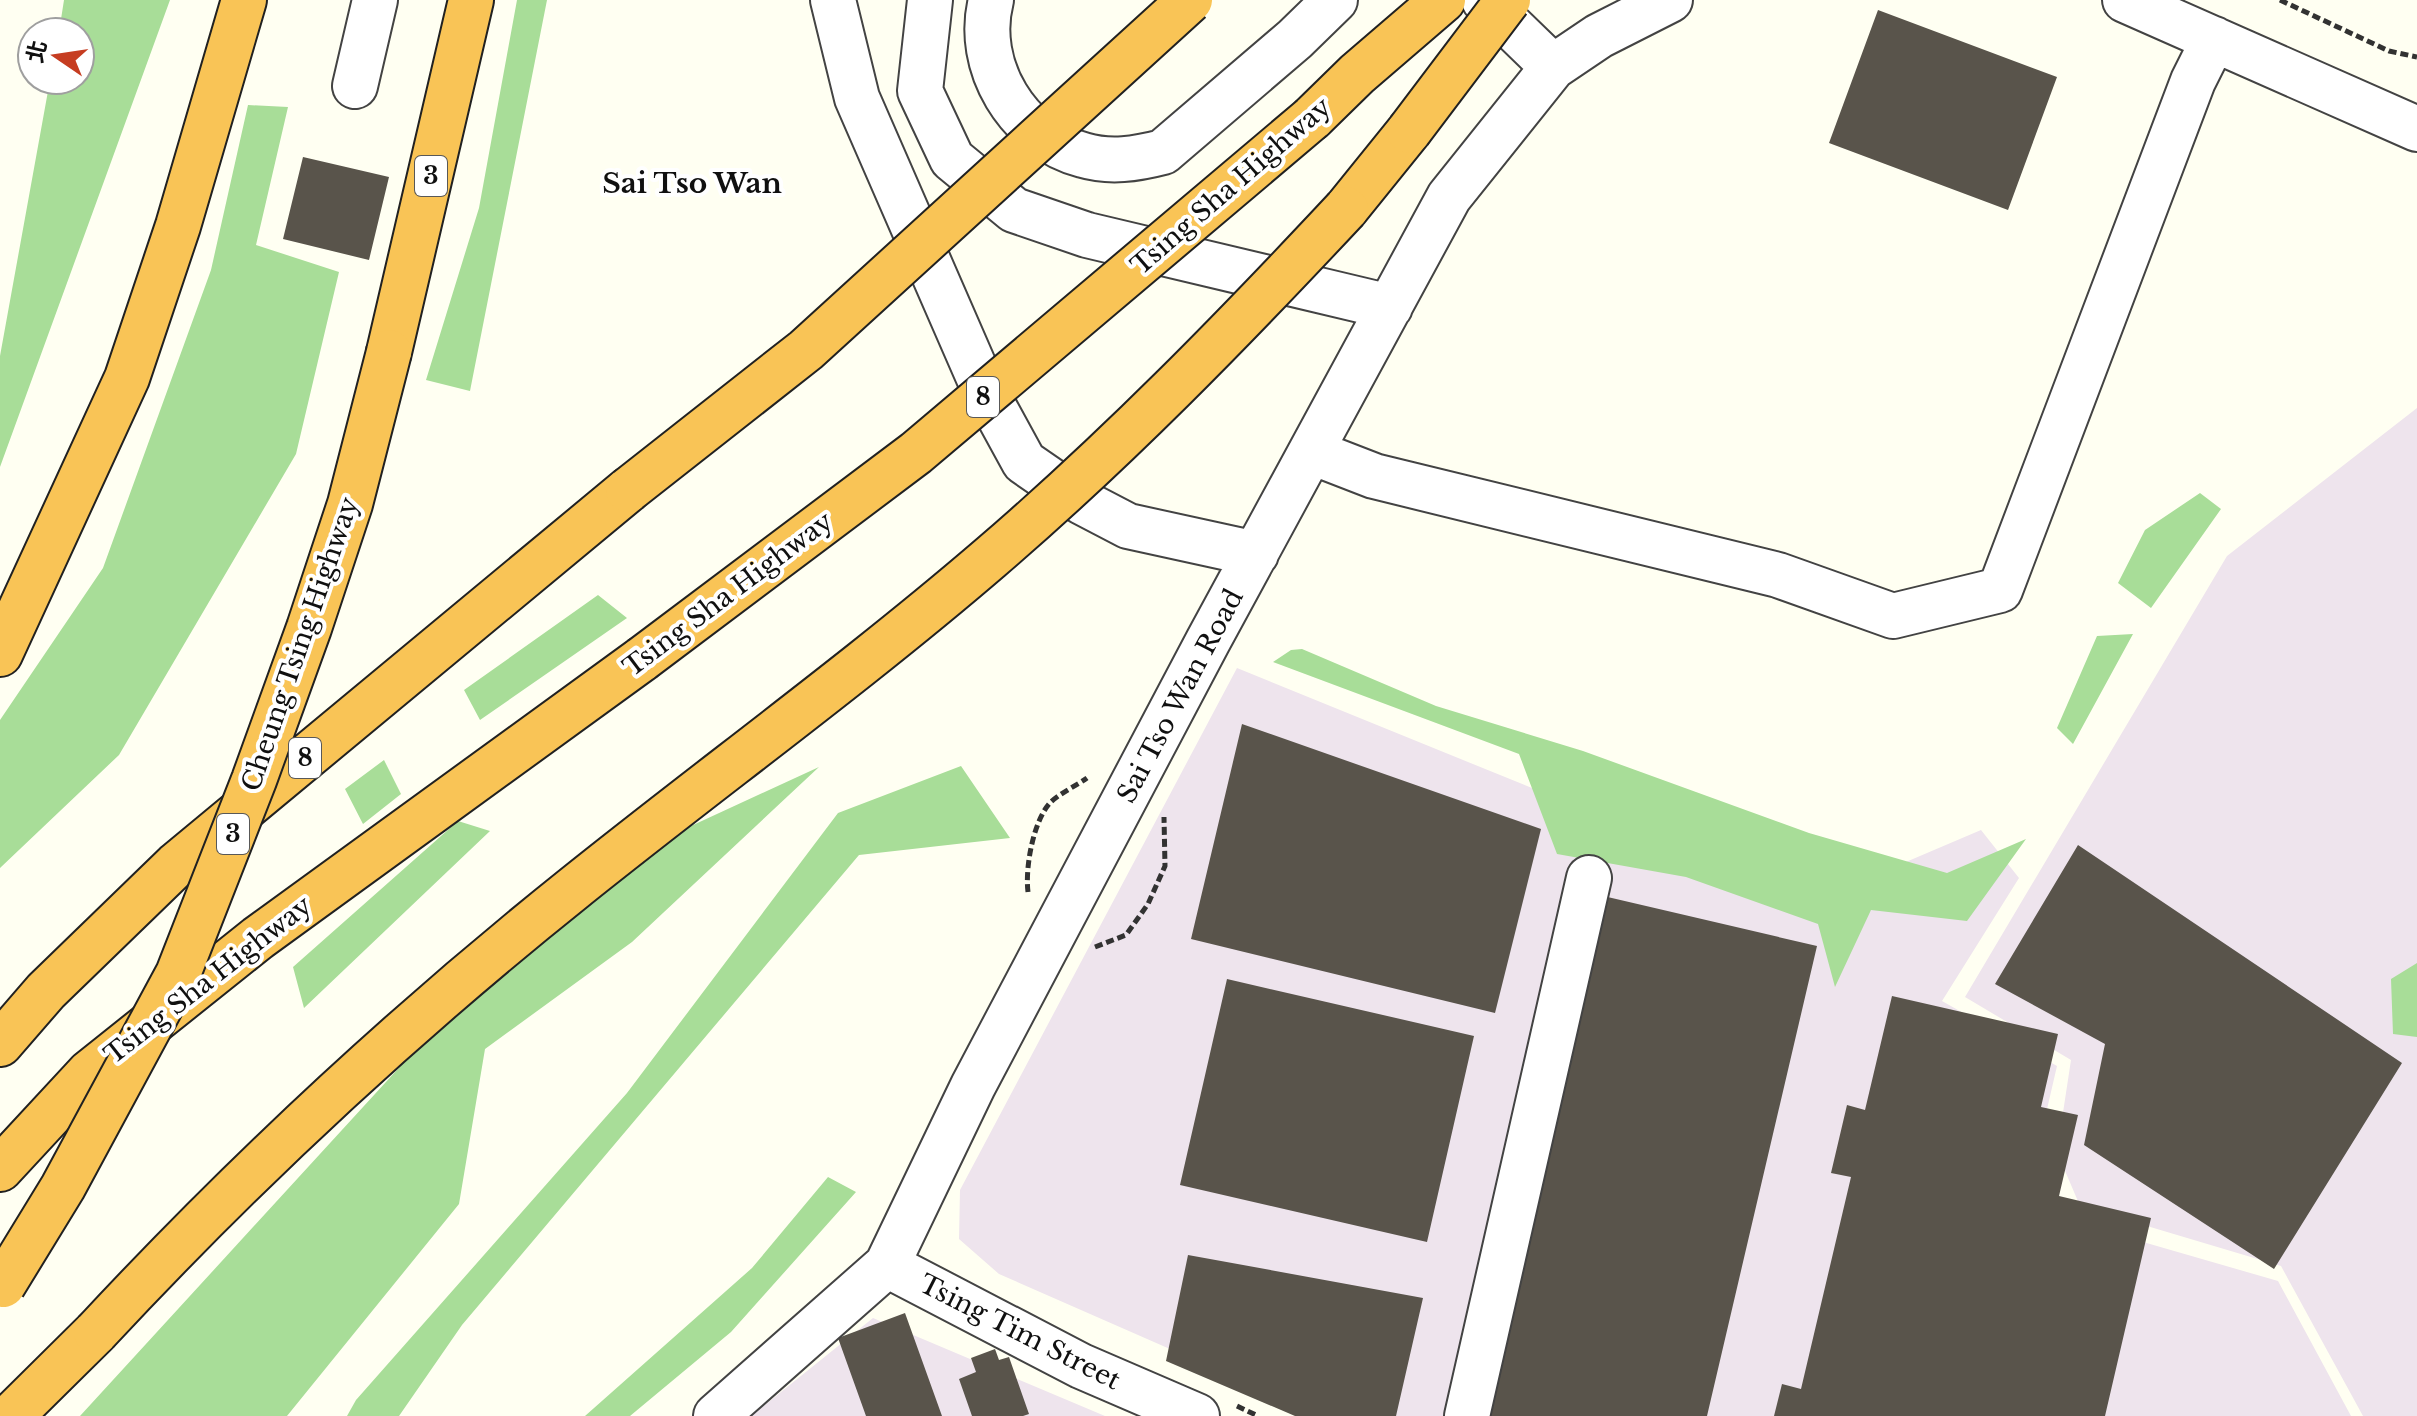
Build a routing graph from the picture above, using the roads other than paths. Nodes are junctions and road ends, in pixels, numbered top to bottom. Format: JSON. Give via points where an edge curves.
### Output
{"nodes":[{"id":1,"x":244,"y":0,"type":"edge"},
{"id":2,"x":375,"y":0,"type":"edge"},
{"id":3,"x":471,"y":0,"type":"edge"},
{"id":4,"x":833,"y":0,"type":"edge"},
{"id":5,"x":930,"y":0,"type":"edge"},
{"id":6,"x":991,"y":0,"type":"edge"},
{"id":7,"x":1190,"y":0,"type":"edge"},
{"id":8,"x":1335,"y":0,"type":"edge"},
{"id":9,"x":1443,"y":0,"type":"edge"},
{"id":10,"x":1484,"y":0,"type":"edge"},
{"id":11,"x":1508,"y":0,"type":"edge"},
{"id":12,"x":1670,"y":0,"type":"edge"},
{"id":13,"x":2125,"y":0,"type":"edge"},
{"id":14,"x":2214,"y":39,"type":"junction"},
{"id":15,"x":1553,"y":67,"type":"junction"},
{"id":16,"x":355,"y":86,"type":"dead end"},
{"id":17,"x":2417,"y":129,"type":"edge"},
{"id":18,"x":1390,"y":307,"type":"junction"},
{"id":19,"x":1312,"y":452,"type":"junction"},
{"id":20,"x":1256,"y":554,"type":"junction"},
{"id":21,"x":0,"y":654,"type":"edge"},
{"id":22,"x":1589,"y":878,"type":"dead end"},
{"id":23,"x":0,"y":1044,"type":"edge"},
{"id":24,"x":0,"y":1169,"type":"edge"},
{"id":25,"x":887,"y":1265,"type":"junction"},
{"id":26,"x":0,"y":1290,"type":"edge"},
{"id":27,"x":1214,"y":1410,"type":"edge"},
{"id":28,"x":11,"y":1416,"type":"edge"},
{"id":29,"x":716,"y":1416,"type":"edge"},
{"id":30,"x":1467,"y":1416,"type":"edge"}],
"edges":[{"from":1,"to":21,"type":"highway","via":[[127,378]]},
{"from":2,"to":16,"type":"street"},
{"from":3,"to":26,"type":"highway","name":"Cheung Tsing Highway","number":"3","bridge":true,"via":[[350,504],[254,780],[178,974],[63,1187]]},
{"from":4,"to":20,"type":"street","via":[[857,98],[983,387],[1024,462],[1128,526]]},
{"from":5,"to":18,"type":"street","via":[[920,91],[952,159],[1014,210],[1087,235]]},
{"from":6,"to":8,"type":"street","via":[[987,37],[992,64],[1017,112],[1058,146],[1110,160],[1163,152]]},
{"from":7,"to":23,"type":"highway","number":"8","bridge":true,"via":[[806,350],[628,490],[176,865],[46,991]]},
{"from":9,"to":24,"type":"highway","name":"Tsing Sha Highway","number":"8","bridge":true,"via":[[1289,138],[916,453],[245,947],[89,1073]]},
{"from":10,"to":15,"type":"street"},
{"from":11,"to":28,"type":"highway","bridge":true,"via":[[1346,209],[1216,346],[1080,477],[903,632],[575,887],[405,1030],[235,1188]]},
{"from":12,"to":15,"type":"street","name":"Sai Tso Wan Road","via":[[1599,36]]},
{"from":13,"to":14,"type":"street"},
{"from":14,"to":17,"type":"street"},
{"from":14,"to":19,"type":"street","via":[[2193,81],[2000,590],[1893,616],[1778,575],[1374,476]]},
{"from":15,"to":18,"type":"street","name":"Sai Tso Wan Road","via":[[1449,197]]},
{"from":18,"to":19,"type":"street","name":"Sai Tso Wan Road"},
{"from":19,"to":20,"type":"street","name":"Sai Tso Wan Road"},
{"from":20,"to":25,"type":"street","name":"Sai Tso Wan Road","via":[[973,1086]]},
{"from":22,"to":30,"type":"street"},
{"from":25,"to":27,"type":"street","name":"Tsing Tim Street","via":[[1081,1366]]},
{"from":25,"to":29,"type":"street","name":"Sai Tso Wan Road"}]}
